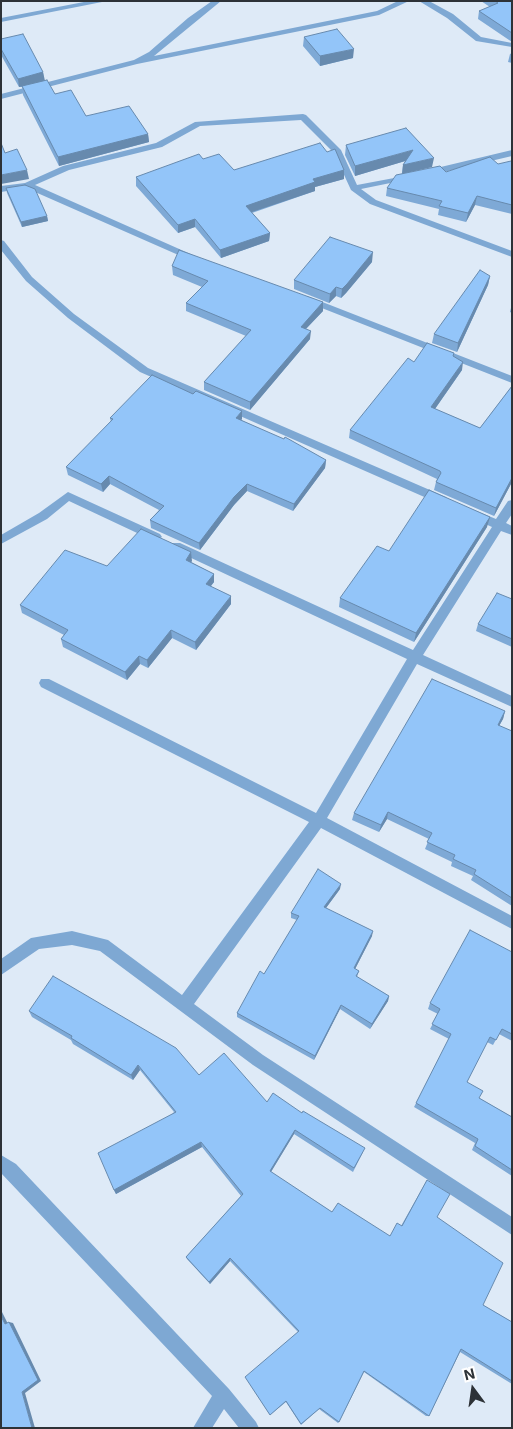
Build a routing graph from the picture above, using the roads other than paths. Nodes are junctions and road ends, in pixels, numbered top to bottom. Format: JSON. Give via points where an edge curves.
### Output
{"nodes":[{"id":1,"x":103,"y":1,"type":"edge"},
{"id":2,"x":217,"y":1,"type":"edge"},
{"id":3,"x":405,"y":1,"type":"edge"},
{"id":4,"x":423,"y":1,"type":"edge"},
{"id":5,"x":1,"y":20,"type":"edge"},
{"id":6,"x":512,"y":45,"type":"edge"},
{"id":7,"x":137,"y":62,"type":"junction"},
{"id":8,"x":1,"y":97,"type":"edge"},
{"id":9,"x":512,"y":153,"type":"edge"},
{"id":10,"x":27,"y":186,"type":"junction"},
{"id":11,"x":354,"y":188,"type":"junction"},
{"id":12,"x":1,"y":189,"type":"edge"},
{"id":13,"x":1,"y":243,"type":"edge"},
{"id":14,"x":512,"y":254,"type":"edge"},
{"id":15,"x":199,"y":260,"type":"edge"},
{"id":16,"x":301,"y":296,"type":"edge"},
{"id":17,"x":512,"y":380,"type":"edge"},
{"id":18,"x":512,"y":504,"type":"edge"},
{"id":19,"x":498,"y":525,"type":"junction"},
{"id":20,"x":512,"y":531,"type":"edge"},
{"id":21,"x":1,"y":540,"type":"edge"},
{"id":22,"x":415,"y":658,"type":"junction"},
{"id":23,"x":45,"y":683,"type":"dead end"},
{"id":24,"x":512,"y":702,"type":"edge"},
{"id":25,"x":318,"y":821,"type":"junction"},
{"id":26,"x":512,"y":923,"type":"edge"},
{"id":27,"x":1,"y":968,"type":"edge"},
{"id":28,"x":184,"y":1004,"type":"junction"},
{"id":29,"x":1,"y":1163,"type":"edge"},
{"id":30,"x":512,"y":1227,"type":"edge"},
{"id":31,"x":223,"y":1395,"type":"junction"},
{"id":32,"x":202,"y":1428,"type":"edge"},
{"id":33,"x":250,"y":1428,"type":"edge"}],
"edges":[{"from":1,"to":5,"type":"street"},
{"from":2,"to":7,"type":"street","via":[[152,54]]},
{"from":3,"to":7,"type":"street","via":[[379,12]]},
{"from":4,"to":6,"type":"street","via":[[450,16],[479,40]]},
{"from":7,"to":8,"type":"street"},
{"from":9,"to":11,"type":"street"},
{"from":10,"to":11,"type":"street","via":[[66,168],[159,145],[198,124],[303,117],[338,152]]},
{"from":10,"to":12,"type":"street"},
{"from":10,"to":15,"type":"street"},
{"from":11,"to":14,"type":"street","via":[[373,202]]},
{"from":13,"to":19,"type":"street","via":[[29,278],[57,304],[144,370]]},
{"from":16,"to":17,"type":"street"},
{"from":18,"to":19,"type":"street"},
{"from":19,"to":20,"type":"street"},
{"from":19,"to":22,"type":"street"},
{"from":21,"to":22,"type":"street","via":[[43,516],[68,496]]},
{"from":22,"to":24,"type":"street"},
{"from":22,"to":25,"type":"street"},
{"from":23,"to":25,"type":"street"},
{"from":25,"to":26,"type":"street"},
{"from":25,"to":28,"type":"street"},
{"from":27,"to":28,"type":"street","via":[[36,943],[72,938],[103,945]]},
{"from":28,"to":30,"type":"street","via":[[258,1060]]},
{"from":29,"to":31,"type":"street"},
{"from":31,"to":32,"type":"street"},
{"from":31,"to":33,"type":"street"}]}
